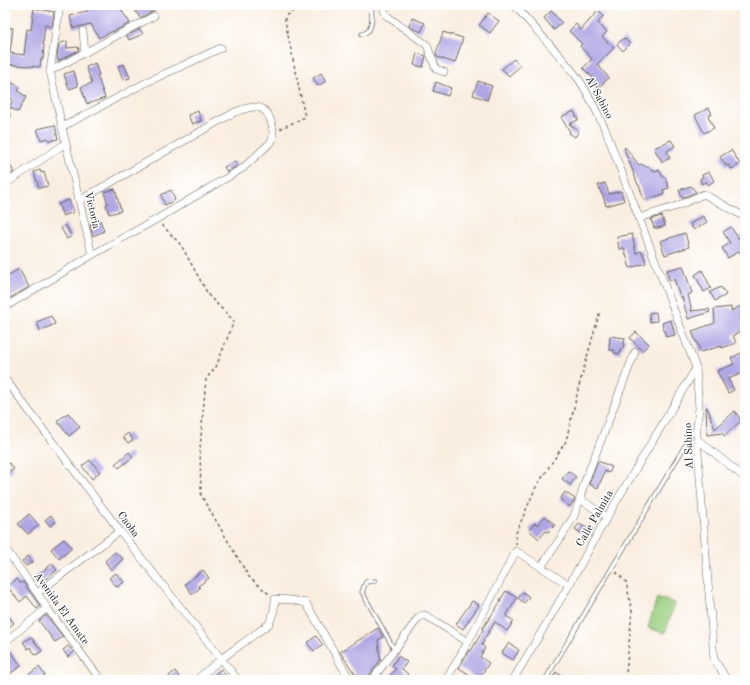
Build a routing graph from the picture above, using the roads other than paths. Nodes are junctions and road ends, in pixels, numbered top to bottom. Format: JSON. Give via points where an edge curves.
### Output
{"nodes":[{"id":1,"x":60,"y":5,"type":"edge"},
{"id":2,"x":371,"y":5,"type":"edge"},
{"id":3,"x":384,"y":5,"type":"edge"},
{"id":4,"x":514,"y":5,"type":"edge"},
{"id":5,"x":154,"y":16,"type":"dead end"},
{"id":6,"x":83,"y":31,"type":"dead end"},
{"id":7,"x":362,"y":34,"type":"dead end"},
{"id":8,"x":221,"y":48,"type":"dead end"},
{"id":9,"x":86,"y":53,"type":"junction"},
{"id":10,"x":50,"y":71,"type":"junction"},
{"id":11,"x":444,"y":72,"type":"dead end"},
{"id":12,"x":62,"y":126,"type":"junction"},
{"id":13,"x":66,"y":143,"type":"junction"},
{"id":14,"x":7,"y":183,"type":"dead end"},
{"id":15,"x":80,"y":200,"type":"junction"},
{"id":16,"x":745,"y":217,"type":"edge"},
{"id":17,"x":639,"y":218,"type":"junction"},
{"id":18,"x":92,"y":255,"type":"junction"},
{"id":19,"x":5,"y":307,"type":"edge"},
{"id":20,"x":634,"y":352,"type":"dead end"},
{"id":21,"x":696,"y":368,"type":"junction"},
{"id":22,"x":5,"y":379,"type":"edge"},
{"id":23,"x":697,"y":426,"type":"junction"},
{"id":24,"x":697,"y":439,"type":"junction"},
{"id":25,"x":745,"y":478,"type":"edge"},
{"id":26,"x":580,"y":499,"type":"junction"},
{"id":27,"x":607,"y":517,"type":"junction"},
{"id":28,"x":120,"y":531,"type":"junction"},
{"id":29,"x":5,"y":548,"type":"edge"},
{"id":30,"x":541,"y":567,"type":"junction"},
{"id":31,"x":375,"y":581,"type":"dead end"},
{"id":32,"x":569,"y":585,"type":"junction"},
{"id":33,"x":37,"y":593,"type":"junction"},
{"id":34,"x":47,"y":608,"type":"junction"},
{"id":35,"x":5,"y":642,"type":"edge"},
{"id":36,"x":468,"y":642,"type":"junction"},
{"id":37,"x":395,"y":650,"type":"junction"},
{"id":38,"x":221,"y":659,"type":"junction"},
{"id":39,"x":101,"y":680,"type":"edge"},
{"id":40,"x":196,"y":680,"type":"edge"},
{"id":41,"x":238,"y":680,"type":"edge"},
{"id":42,"x":350,"y":680,"type":"edge"},
{"id":43,"x":372,"y":680,"type":"edge"},
{"id":44,"x":446,"y":680,"type":"edge"},
{"id":45,"x":513,"y":680,"type":"edge"},
{"id":46,"x":545,"y":680,"type":"edge"},
{"id":47,"x":727,"y":680,"type":"edge"}],
"edges":[{"from":1,"to":10,"type":"street"},
{"from":2,"to":7,"type":"lane","via":[[371,25],[368,31]]},
{"from":3,"to":11,"type":"street","via":[[387,16],[427,45],[436,68]]},
{"from":4,"to":17,"type":"street","name":"Al Sabino","via":[[577,78],[588,95],[606,131]]},
{"from":5,"to":9,"type":"street"},
{"from":6,"to":9,"type":"street"},
{"from":8,"to":12,"type":"street","via":[[149,81]]},
{"from":9,"to":10,"type":"street"},
{"from":10,"to":12,"type":"street","name":"Victoria"},
{"from":12,"to":13,"type":"street","name":"Victoria"},
{"from":13,"to":14,"type":"street"},
{"from":13,"to":15,"type":"street","name":"Victoria"},
{"from":15,"to":18,"type":"street","name":"Victoria"},
{"from":15,"to":18,"type":"street","via":[[234,112],[251,107],[260,108],[267,112],[270,118],[274,132],[272,141],[243,168]]},
{"from":16,"to":17,"type":"street","via":[[704,194]]},
{"from":17,"to":21,"type":"street","name":"Al Sabino"},
{"from":18,"to":19,"type":"street"},
{"from":20,"to":26,"type":"street"},
{"from":21,"to":23,"type":"street","name":"Al Sabino","via":[[699,408]]},
{"from":21,"to":27,"type":"street","name":"Calle Palmita"},
{"from":22,"to":28,"type":"street","name":"Caoba"},
{"from":23,"to":24,"type":"street","name":"Al Sabino"},
{"from":23,"to":46,"type":"lane"},
{"from":24,"to":25,"type":"street"},
{"from":24,"to":47,"type":"street","name":"Al Sabino","via":[[714,658]]},
{"from":26,"to":27,"type":"street"},
{"from":26,"to":30,"type":"street","via":[[574,516]]},
{"from":27,"to":32,"type":"street","name":"Calle Palmita"},
{"from":28,"to":33,"type":"street"},
{"from":28,"to":38,"type":"street","name":"Caoba"},
{"from":29,"to":33,"type":"street","name":"Avenida El Amate"},
{"from":30,"to":32,"type":"street"},
{"from":30,"to":36,"type":"street","via":[[516,551]]},
{"from":31,"to":37,"type":"lane","via":[[366,582],[362,592]]},
{"from":32,"to":45,"type":"street","name":"Calle Palmita"},
{"from":33,"to":34,"type":"street","name":"Avenida El Amate"},
{"from":34,"to":35,"type":"street"},
{"from":34,"to":39,"type":"street","name":"Avenida El Amate"},
{"from":36,"to":37,"type":"street","via":[[423,615]]},
{"from":36,"to":44,"type":"street"},
{"from":37,"to":43,"type":"street"},
{"from":38,"to":40,"type":"street"},
{"from":38,"to":41,"type":"street","name":"Caoba"},
{"from":38,"to":42,"type":"street","via":[[270,624],[275,599],[292,600],[306,604]]}]}
